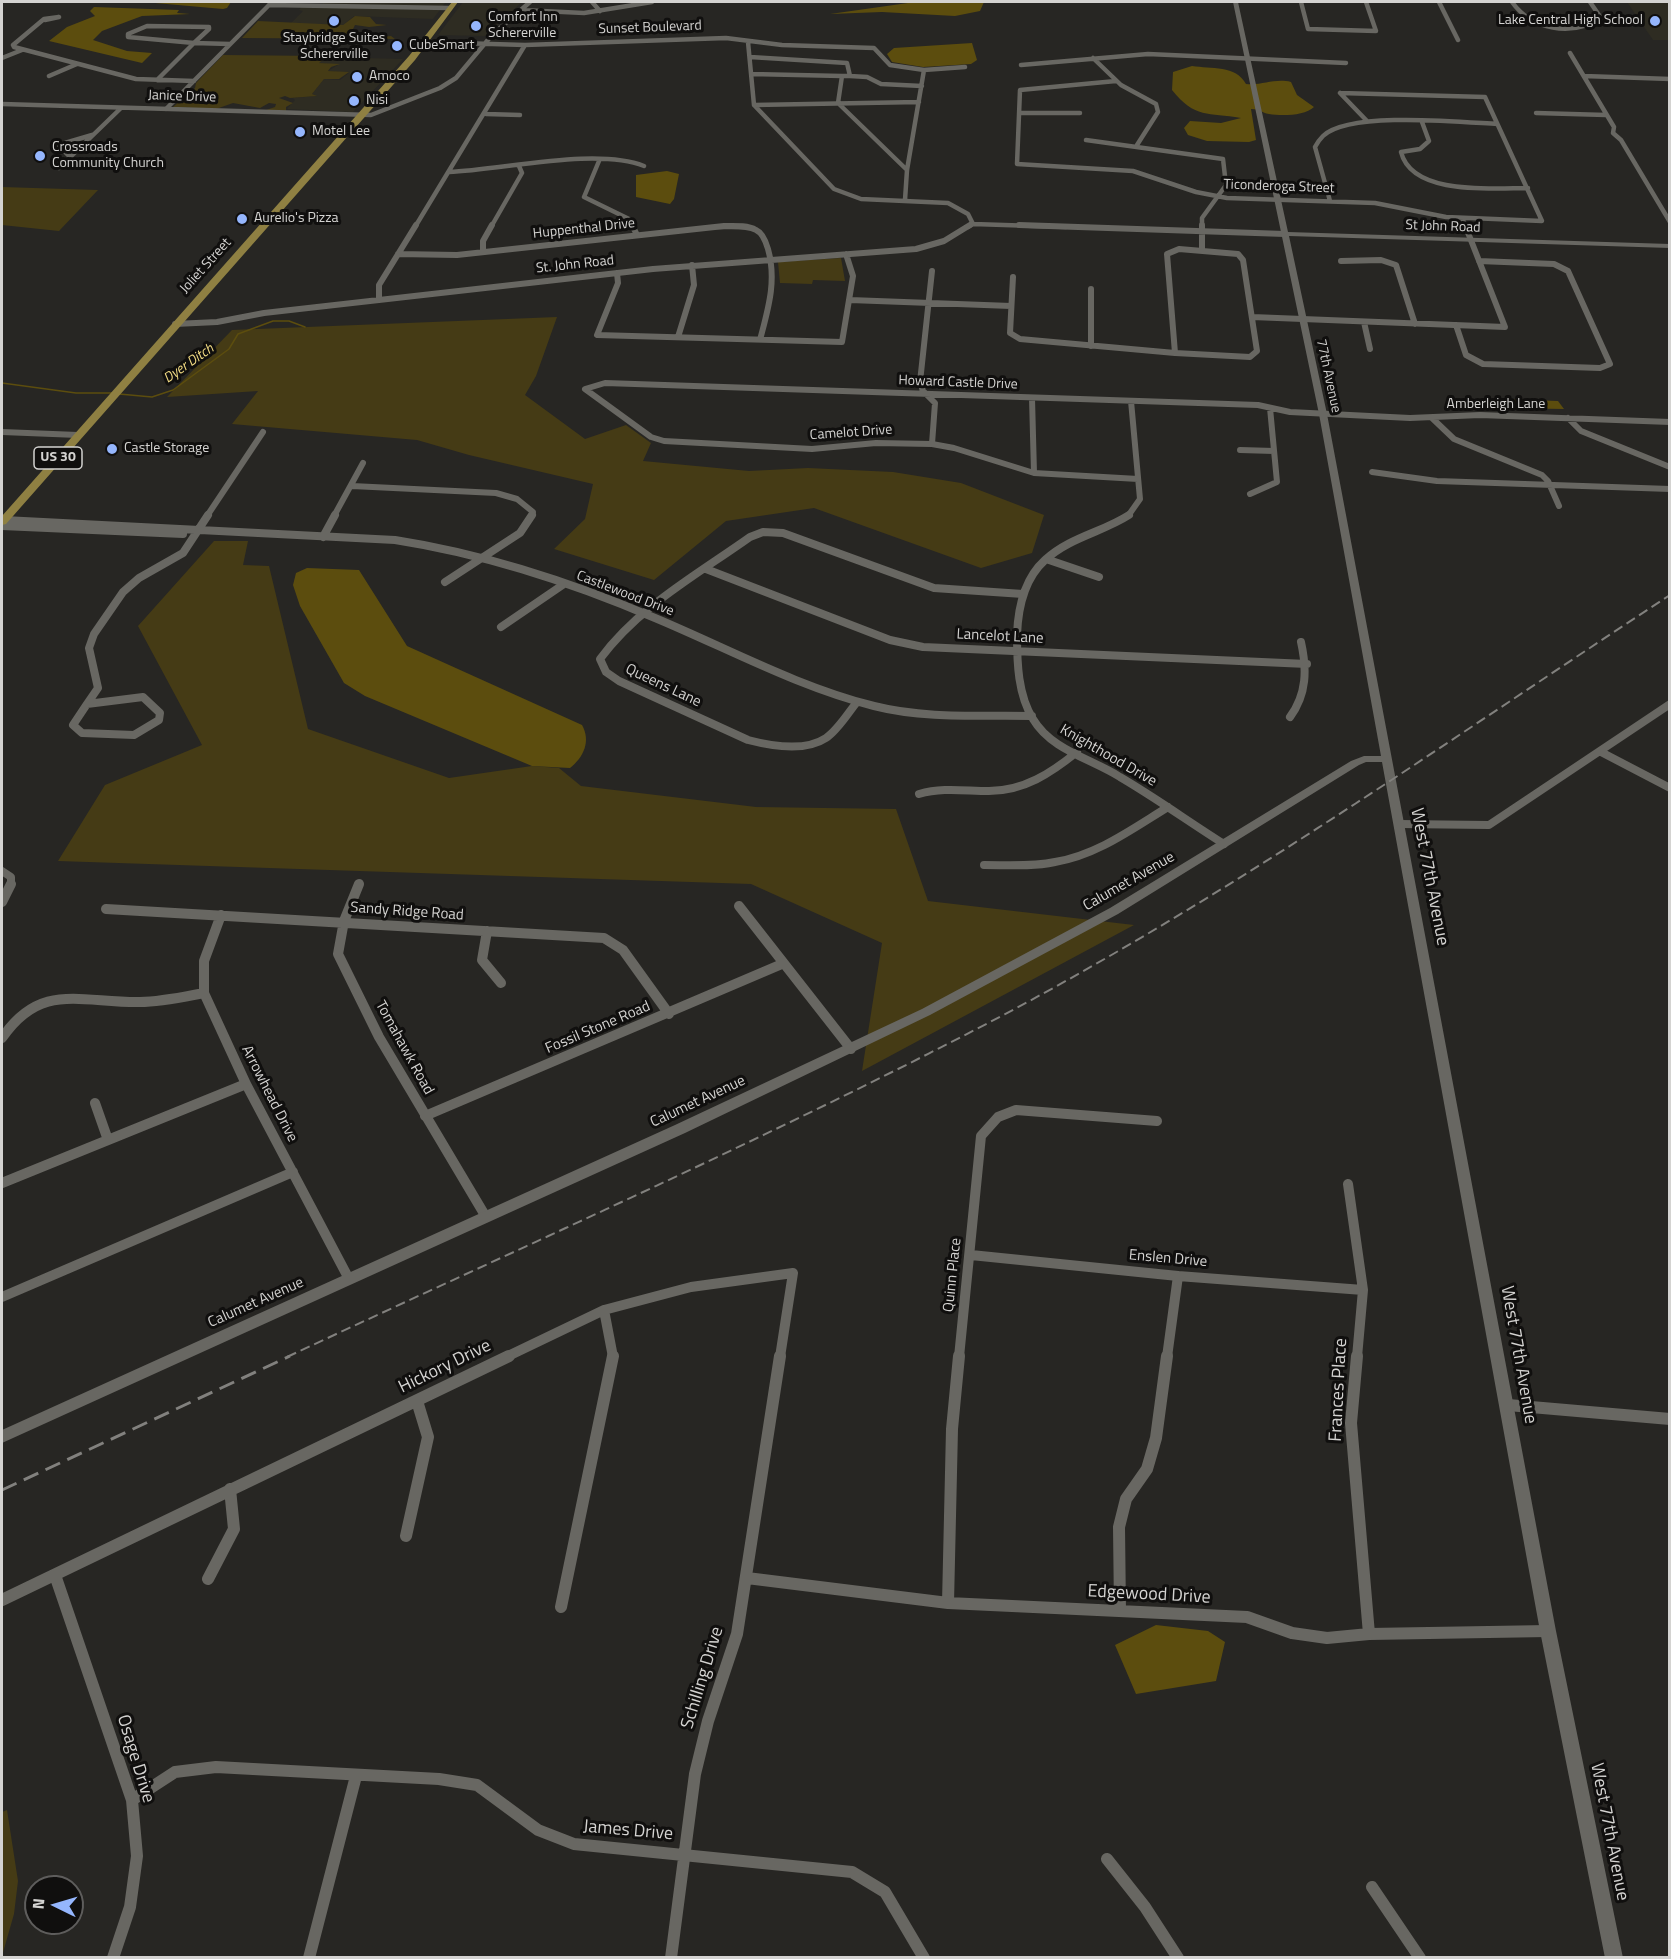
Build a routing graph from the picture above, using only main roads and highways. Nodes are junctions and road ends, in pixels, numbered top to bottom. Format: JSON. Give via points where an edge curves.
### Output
{"nodes":[{"id":1,"x":453,"y":5,"type":"edge"},
{"id":2,"x":2,"y":523,"type":"edge"}],
"edges":[{"from":1,"to":2,"type":"main road","name":"Joliet Street","number":"US 30","via":[[426,42]]}]}
